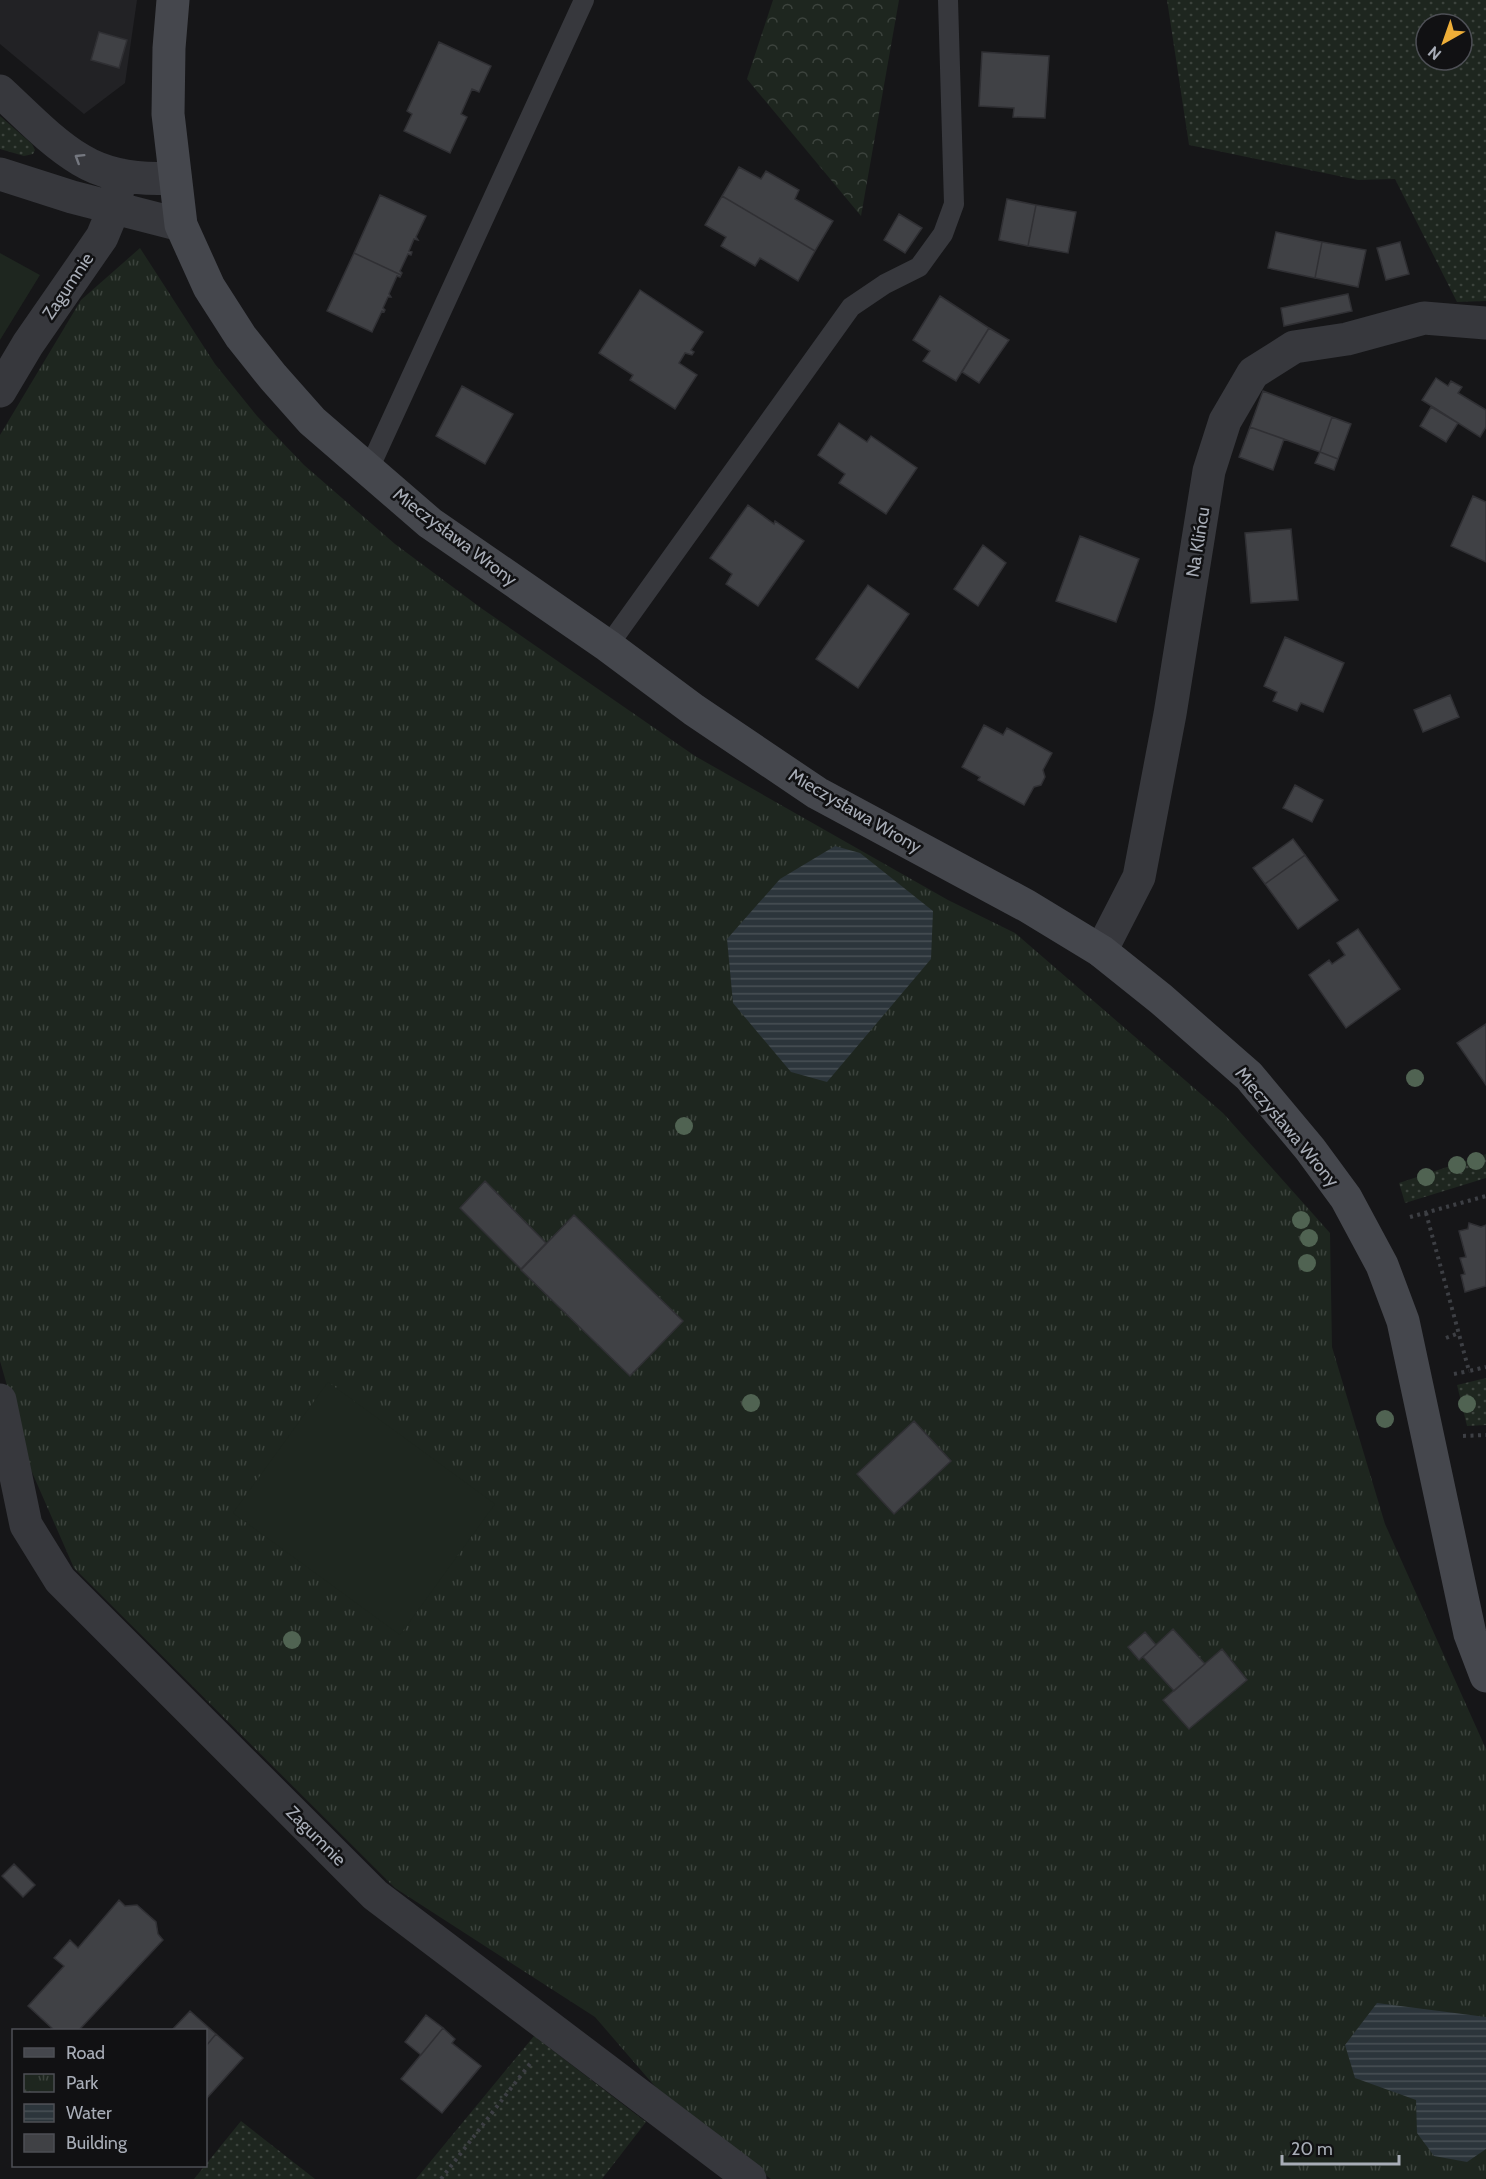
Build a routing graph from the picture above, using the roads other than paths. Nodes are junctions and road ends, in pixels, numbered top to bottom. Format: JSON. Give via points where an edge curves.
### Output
{"nodes":[{"id":1,"x":173,"y":0,"type":"edge"},
{"id":2,"x":585,"y":0,"type":"edge"},
{"id":3,"x":948,"y":0,"type":"edge"},
{"id":4,"x":0,"y":91,"type":"edge"},
{"id":5,"x":0,"y":174,"type":"edge"},
{"id":6,"x":121,"y":175,"type":"junction"},
{"id":7,"x":175,"y":178,"type":"junction"},
{"id":8,"x":114,"y":208,"type":"junction"},
{"id":9,"x":181,"y":225,"type":"junction"},
{"id":10,"x":1486,"y":323,"type":"edge"},
{"id":11,"x":0,"y":391,"type":"edge"},
{"id":12,"x":369,"y":471,"type":"junction"},
{"id":13,"x":608,"y":646,"type":"junction"},
{"id":14,"x":1101,"y":951,"type":"junction"},
{"id":15,"x":0,"y":1400,"type":"edge"},
{"id":16,"x":1486,"y":1676,"type":"edge"},
{"id":17,"x":750,"y":2179,"type":"edge"}],
"edges":[{"from":1,"to":7,"type":"street","name":"Mieczysława Wrony","via":[[168,114]]},
{"from":2,"to":12,"type":"lane"},
{"from":3,"to":13,"type":"lane","via":[[954,204],[943,234],[919,267],[851,307]]},
{"from":6,"to":4,"type":"street","one_way":true,"via":[[83,161]]},
{"from":5,"to":8,"type":"street"},
{"from":6,"to":7,"type":"street","via":[[149,180]]},
{"from":6,"to":8,"type":"street","name":"Zagumnie"},
{"from":7,"to":9,"type":"street","name":"Mieczysława Wrony"},
{"from":8,"to":9,"type":"street"},
{"from":8,"to":11,"type":"street","name":"Zagumnie","via":[[102,237]]},
{"from":9,"to":12,"type":"street","name":"Mieczysława Wrony","via":[[209,287],[241,337],[312,421]]},
{"from":10,"to":14,"type":"street","name":"Na Klińcu","via":[[1424,318],[1347,339],[1294,347],[1253,373],[1225,422],[1209,471],[1139,877]]},
{"from":12,"to":13,"type":"street","name":"Mieczysława Wrony","via":[[430,523]]},
{"from":13,"to":14,"type":"street","name":"Mieczysława Wrony","via":[[817,793],[1027,906]]},
{"from":14,"to":16,"type":"street","name":"Mieczysława Wrony","via":[[1249,1076],[1340,1190],[1377,1256],[1403,1321],[1470,1634]]},
{"from":15,"to":17,"type":"street","name":"Zagumnie","via":[[26,1525],[60,1580],[375,1895]]}]}
